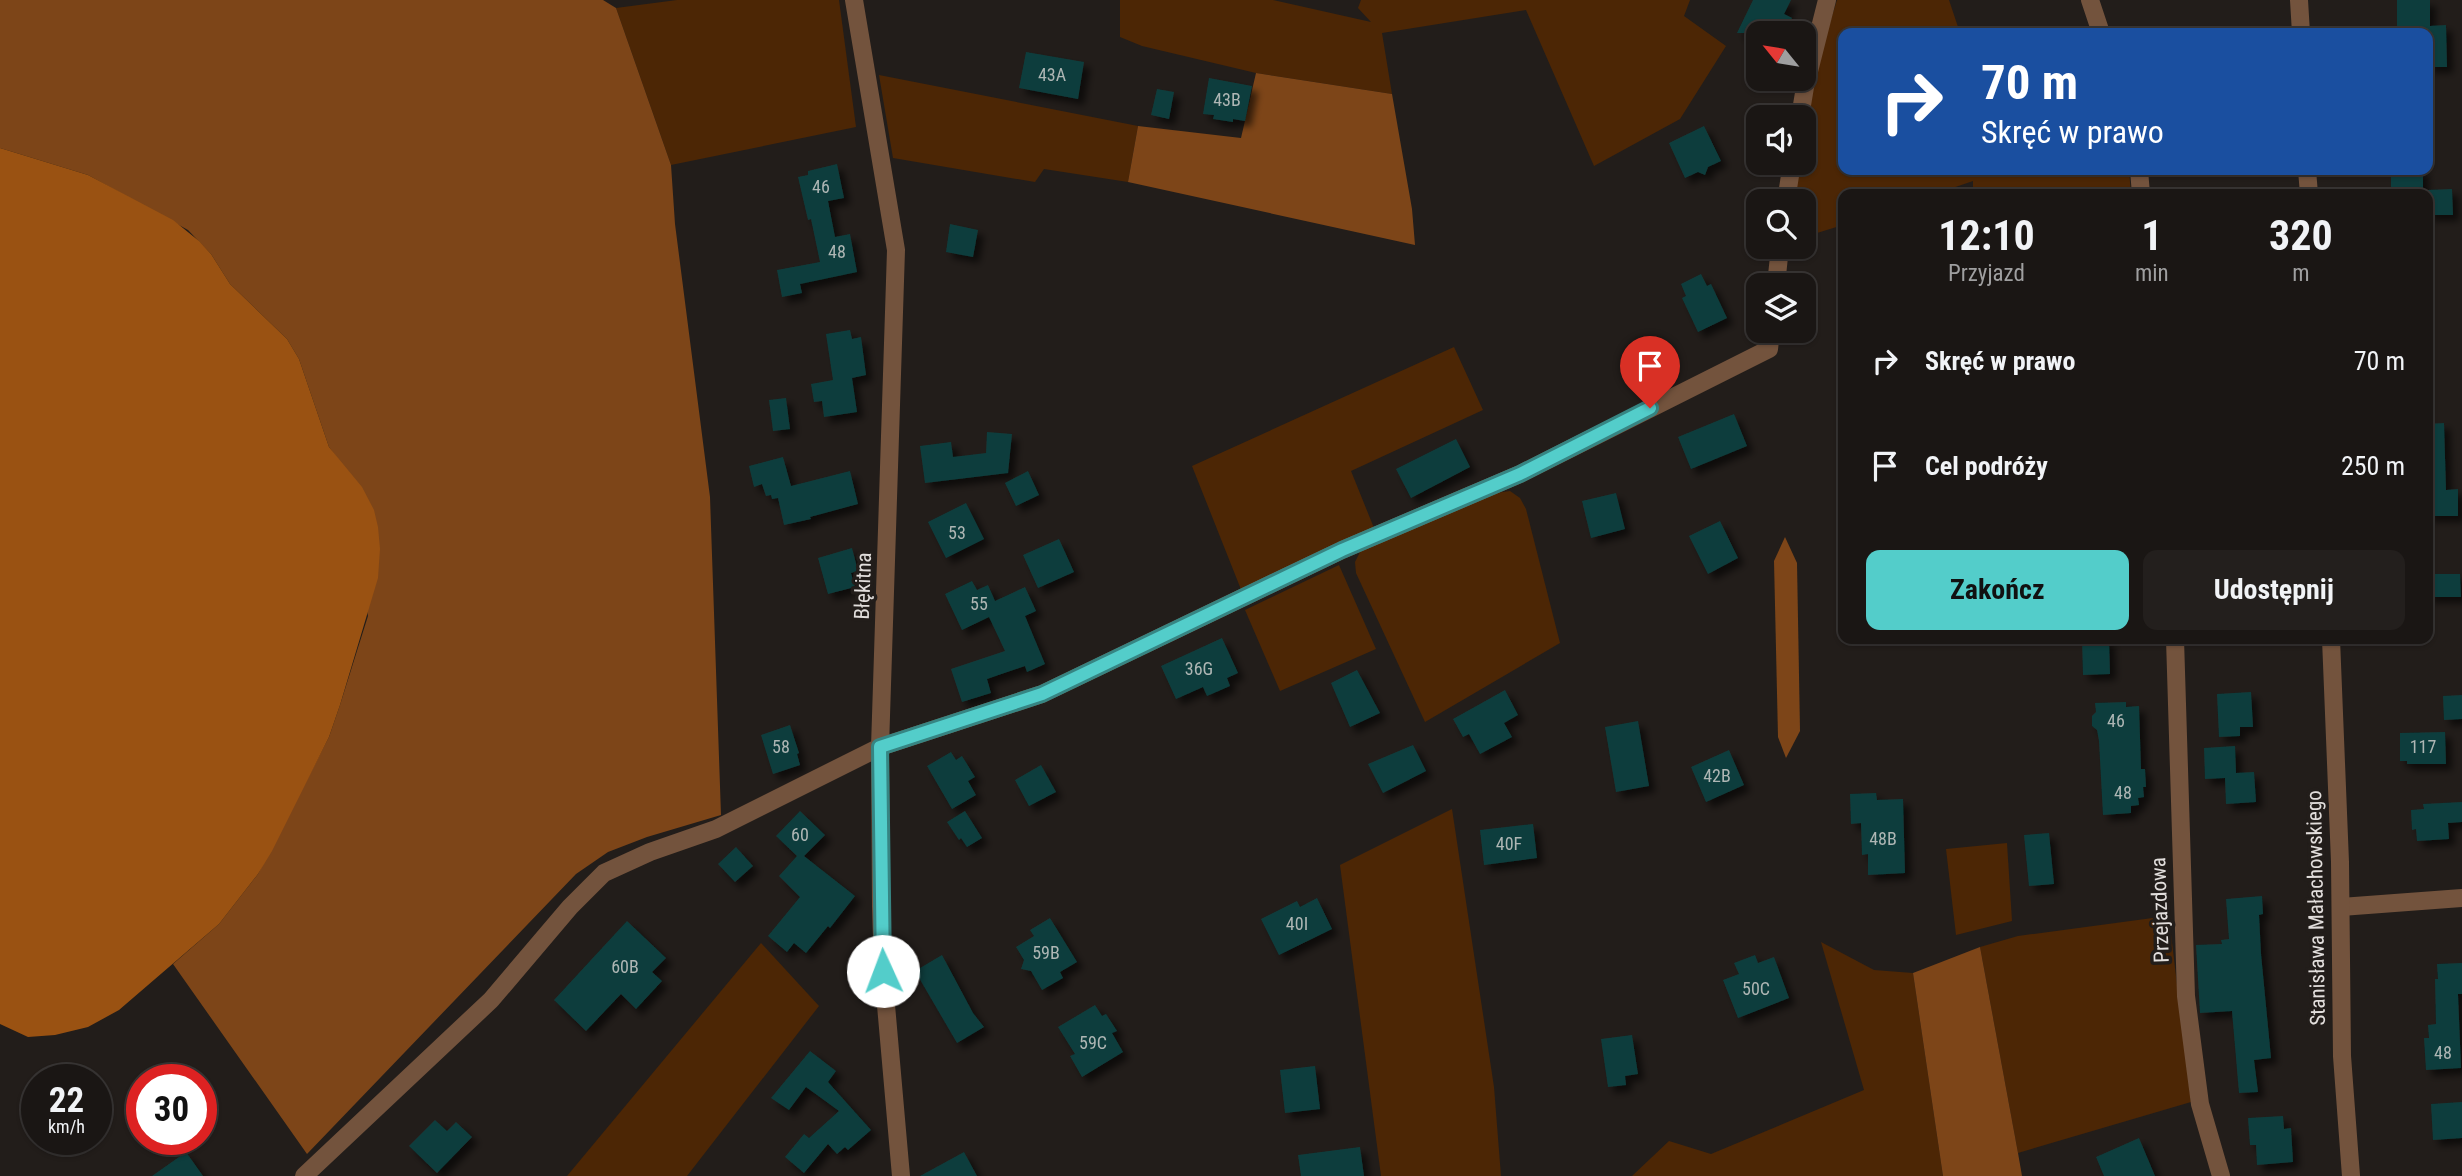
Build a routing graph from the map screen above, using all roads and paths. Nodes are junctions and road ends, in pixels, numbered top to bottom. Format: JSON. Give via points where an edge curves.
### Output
{"nodes":[{"id":1,"x":854,"y":0,"type":"edge"},
{"id":2,"x":1827,"y":0,"type":"edge"},
{"id":3,"x":2090,"y":0,"type":"edge"},
{"id":4,"x":2299,"y":0,"type":"edge"},
{"id":5,"x":2099,"y":28,"type":"edge"},
{"id":6,"x":2301,"y":28,"type":"edge"},
{"id":7,"x":1802,"y":105,"type":"edge"},
{"id":8,"x":1764,"y":343,"type":"edge"},
{"id":9,"x":2175,"y":644,"type":"edge"},
{"id":10,"x":2331,"y":644,"type":"edge"},
{"id":11,"x":880,"y":747,"type":"junction"},
{"id":12,"x":2462,"y":898,"type":"edge"},
{"id":13,"x":2341,"y":907,"type":"junction"},
{"id":14,"x":304,"y":1176,"type":"edge"},
{"id":15,"x":901,"y":1176,"type":"edge"},
{"id":16,"x":2221,"y":1176,"type":"edge"},
{"id":17,"x":2351,"y":1176,"type":"edge"}],
"edges":[{"from":1,"to":11,"type":"street","name":"Błękitna","via":[[896,250]]},
{"from":2,"to":7,"type":"street"},
{"from":3,"to":5,"type":"street"},
{"from":4,"to":6,"type":"street"},
{"from":8,"to":11,"type":"street","via":[[1520,474],[1342,550],[1042,694]]},
{"from":9,"to":16,"type":"street","name":"Przejazdowa","via":[[2186,996],[2200,1104]]},
{"from":10,"to":13,"type":"street","name":"Stanisława Małachowskiego"},
{"from":11,"to":14,"type":"street","via":[[716,829],[604,873],[491,1000]]},
{"from":11,"to":15,"type":"street","name":"Błękitna","via":[[883,971]]},
{"from":12,"to":13,"type":"street"},
{"from":13,"to":17,"type":"street","name":"Stanisława Małachowskiego","via":[[2342,1056]]}]}
